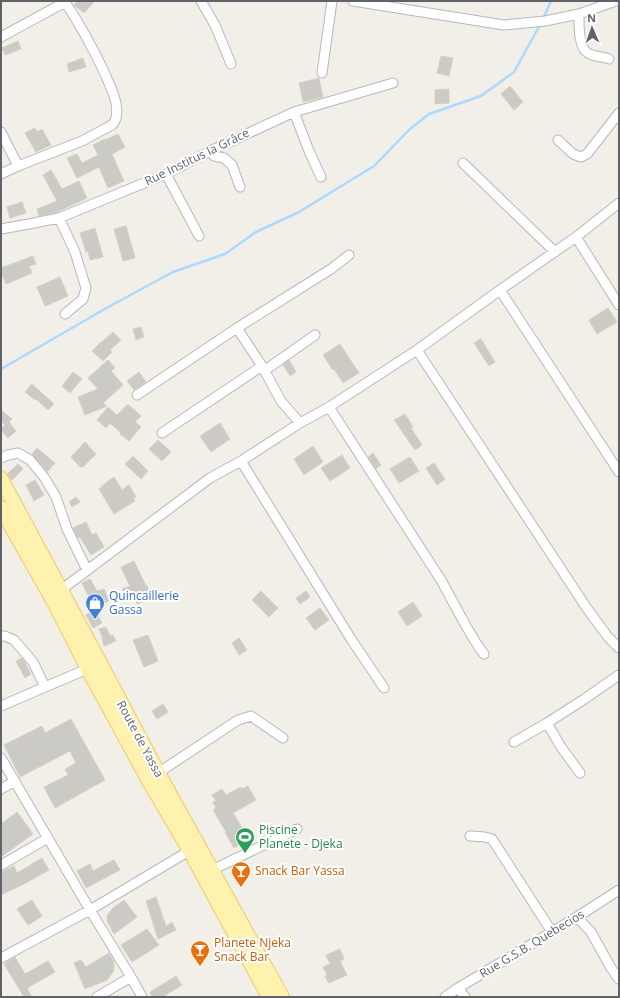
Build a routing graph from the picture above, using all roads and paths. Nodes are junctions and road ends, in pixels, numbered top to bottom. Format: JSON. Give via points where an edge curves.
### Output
{"nodes":[{"id":1,"x":64,"y":1,"type":"edge"},
{"id":2,"x":201,"y":1,"type":"edge"},
{"id":3,"x":332,"y":1,"type":"edge"},
{"id":4,"x":353,"y":1,"type":"edge"},
{"id":5,"x":616,"y":1,"type":"edge"},
{"id":6,"x":580,"y":14,"type":"junction"},
{"id":7,"x":1,"y":37,"type":"edge"},
{"id":8,"x":609,"y":59,"type":"dead end"},
{"id":9,"x":231,"y":64,"type":"dead end"},
{"id":10,"x":322,"y":73,"type":"dead end"},
{"id":11,"x":393,"y":83,"type":"dead end"},
{"id":12,"x":294,"y":112,"type":"junction"},
{"id":13,"x":619,"y":113,"type":"edge"},
{"id":14,"x":1,"y":132,"type":"edge"},
{"id":15,"x":558,"y":140,"type":"dead end"},
{"id":16,"x":210,"y":151,"type":"junction"},
{"id":17,"x":463,"y":163,"type":"dead end"},
{"id":18,"x":18,"y":166,"type":"junction"},
{"id":19,"x":1,"y":174,"type":"edge"},
{"id":20,"x":166,"y":174,"type":"junction"},
{"id":21,"x":321,"y":177,"type":"dead end"},
{"id":22,"x":240,"y":187,"type":"dead end"},
{"id":23,"x":619,"y":203,"type":"edge"},
{"id":24,"x":59,"y":218,"type":"junction"},
{"id":25,"x":1,"y":229,"type":"edge"},
{"id":26,"x":199,"y":236,"type":"dead end"},
{"id":27,"x":576,"y":237,"type":"junction"},
{"id":28,"x":555,"y":252,"type":"junction"},
{"id":29,"x":349,"y":255,"type":"dead end"},
{"id":30,"x":500,"y":290,"type":"junction"},
{"id":31,"x":619,"y":305,"type":"edge"},
{"id":32,"x":65,"y":314,"type":"dead end"},
{"id":33,"x":236,"y":328,"type":"junction"},
{"id":34,"x":316,"y":335,"type":"dead end"},
{"id":35,"x":417,"y":350,"type":"junction"},
{"id":36,"x":263,"y":368,"type":"junction"},
{"id":37,"x":137,"y":395,"type":"dead end"},
{"id":38,"x":329,"y":407,"type":"junction"},
{"id":39,"x":300,"y":423,"type":"junction"},
{"id":40,"x":162,"y":433,"type":"dead end"},
{"id":41,"x":1,"y":458,"type":"edge"},
{"id":42,"x":616,"y":459,"type":"edge"},
{"id":43,"x":241,"y":461,"type":"junction"},
{"id":44,"x":619,"y":472,"type":"edge"},
{"id":45,"x":1,"y":479,"type":"edge"},
{"id":46,"x":1,"y":508,"type":"edge"},
{"id":47,"x":87,"y":570,"type":"junction"},
{"id":48,"x":61,"y":590,"type":"junction"},
{"id":49,"x":1,"y":636,"type":"edge"},
{"id":50,"x":619,"y":648,"type":"edge"},
{"id":51,"x":484,"y":654,"type":"dead end"},
{"id":52,"x":94,"y":666,"type":"junction"},
{"id":53,"x":619,"y":674,"type":"edge"},
{"id":54,"x":45,"y":687,"type":"junction"},
{"id":55,"x":384,"y":688,"type":"dead end"},
{"id":56,"x":1,"y":706,"type":"edge"},
{"id":57,"x":547,"y":723,"type":"junction"},
{"id":58,"x":283,"y":738,"type":"dead end"},
{"id":59,"x":514,"y":742,"type":"dead end"},
{"id":60,"x":1,"y":758,"type":"edge"},
{"id":61,"x":158,"y":773,"type":"junction"},
{"id":62,"x":580,"y":773,"type":"dead end"},
{"id":63,"x":14,"y":781,"type":"junction"},
{"id":64,"x":1,"y":789,"type":"edge"},
{"id":65,"x":297,"y":829,"type":"dead end"},
{"id":66,"x":470,"y":836,"type":"dead end"},
{"id":67,"x":48,"y":838,"type":"junction"},
{"id":68,"x":194,"y":848,"type":"junction"},
{"id":69,"x":1,"y":866,"type":"edge"},
{"id":70,"x":212,"y":870,"type":"junction"},
{"id":71,"x":619,"y":890,"type":"edge"},
{"id":72,"x":90,"y":910,"type":"junction"},
{"id":73,"x":577,"y":917,"type":"junction"},
{"id":74,"x":552,"y":932,"type":"junction"},
{"id":75,"x":1,"y":958,"type":"edge"},
{"id":76,"x":131,"y":977,"type":"junction"},
{"id":77,"x":619,"y":979,"type":"edge"},
{"id":78,"x":458,"y":988,"type":"junction"},
{"id":79,"x":270,"y":990,"type":"edge"},
{"id":80,"x":97,"y":997,"type":"edge"},
{"id":81,"x":142,"y":997,"type":"edge"},
{"id":82,"x":282,"y":997,"type":"edge"},
{"id":83,"x":445,"y":997,"type":"edge"},
{"id":84,"x":464,"y":997,"type":"edge"}],
"edges":[{"from":1,"to":7,"type":"street"},
{"from":1,"to":18,"type":"street","via":[[79,23],[106,77],[114,96],[117,115],[112,125],[82,142]]},
{"from":2,"to":9,"type":"street","via":[[215,25]]},
{"from":3,"to":10,"type":"street"},
{"from":4,"to":6,"type":"street","via":[[504,24],[545,21]]},
{"from":5,"to":6,"type":"street"},
{"from":6,"to":8,"type":"street","via":[[579,28],[583,48],[587,53]]},
{"from":11,"to":12,"type":"street","name":"Rue Institus la Grâce"},
{"from":12,"to":16,"type":"street","name":"Rue Institus la Grâce"},
{"from":12,"to":21,"type":"street"},
{"from":13,"to":15,"type":"street","via":[[587,154],[581,157],[573,154]]},
{"from":14,"to":18,"type":"street"},
{"from":16,"to":20,"type":"street","name":"Rue Institus la Grâce"},
{"from":16,"to":22,"type":"street","via":[[214,156],[224,158],[232,165]]},
{"from":17,"to":28,"type":"street"},
{"from":18,"to":19,"type":"street"},
{"from":20,"to":24,"type":"street","name":"Rue Institus la Grâce"},
{"from":20,"to":26,"type":"street"},
{"from":23,"to":27,"type":"street"},
{"from":24,"to":25,"type":"street","name":"Rue Institus la Grâce"},
{"from":24,"to":32,"type":"street","via":[[76,252],[86,288],[83,299]]},
{"from":27,"to":28,"type":"street"},
{"from":27,"to":31,"type":"street"},
{"from":28,"to":30,"type":"street"},
{"from":29,"to":33,"type":"street"},
{"from":30,"to":35,"type":"street"},
{"from":30,"to":42,"type":"street"},
{"from":33,"to":36,"type":"street"},
{"from":33,"to":37,"type":"street"},
{"from":34,"to":36,"type":"street"},
{"from":35,"to":38,"type":"street"},
{"from":35,"to":50,"type":"street","via":[[586,607]]},
{"from":36,"to":39,"type":"street","via":[[281,401]]},
{"from":36,"to":40,"type":"street"},
{"from":38,"to":39,"type":"street"},
{"from":38,"to":51,"type":"street","via":[[441,580]]},
{"from":39,"to":43,"type":"street"},
{"from":41,"to":47,"type":"street","via":[[18,453],[30,460],[44,477],[56,497],[67,529]]},
{"from":42,"to":44,"type":"street"},
{"from":43,"to":47,"type":"street","via":[[210,478]]},
{"from":43,"to":55,"type":"street"},
{"from":45,"to":48,"type":"main road","name":"Route de Yassa"},
{"from":46,"to":52,"type":"main road","name":"Route de Yassa","via":[[52,600]]},
{"from":47,"to":48,"type":"street"},
{"from":48,"to":52,"type":"main road","name":"Route de Yassa"},
{"from":49,"to":54,"type":"street","via":[[14,640],[33,662]]},
{"from":52,"to":54,"type":"street"},
{"from":52,"to":61,"type":"main road","name":"Route de Yassa"},
{"from":52,"to":68,"type":"main road","name":"Route de Yassa","via":[[148,779]]},
{"from":53,"to":57,"type":"street"},
{"from":54,"to":56,"type":"street"},
{"from":57,"to":59,"type":"street"},
{"from":57,"to":62,"type":"street"},
{"from":58,"to":61,"type":"street","via":[[251,716],[238,720]]},
{"from":60,"to":63,"type":"street"},
{"from":61,"to":68,"type":"main road","name":"Route de Yassa"},
{"from":63,"to":64,"type":"street"},
{"from":63,"to":67,"type":"street"},
{"from":65,"to":70,"type":"street"},
{"from":66,"to":74,"type":"street","via":[[492,839]]},
{"from":67,"to":69,"type":"street"},
{"from":67,"to":72,"type":"street"},
{"from":68,"to":70,"type":"main road","name":"Route de Yassa"},
{"from":68,"to":72,"type":"street"},
{"from":68,"to":79,"type":"main road","name":"Route de Yassa"},
{"from":70,"to":79,"type":"main road","name":"Route de Yassa"},
{"from":71,"to":73,"type":"street","name":"Rue G.S.B. Quebecios"},
{"from":72,"to":75,"type":"street"},
{"from":72,"to":76,"type":"street"},
{"from":73,"to":74,"type":"street","name":"Rue G.S.B. Quebecios"},
{"from":73,"to":77,"type":"street","via":[[591,932]]},
{"from":74,"to":78,"type":"street","name":"Rue G.S.B. Quebecios"},
{"from":76,"to":80,"type":"street"},
{"from":76,"to":81,"type":"street"},
{"from":78,"to":83,"type":"street","name":"Rue G.S.B. Quebecios"},
{"from":78,"to":84,"type":"street"},
{"from":79,"to":82,"type":"main road","name":"Route de Yassa"}]}
